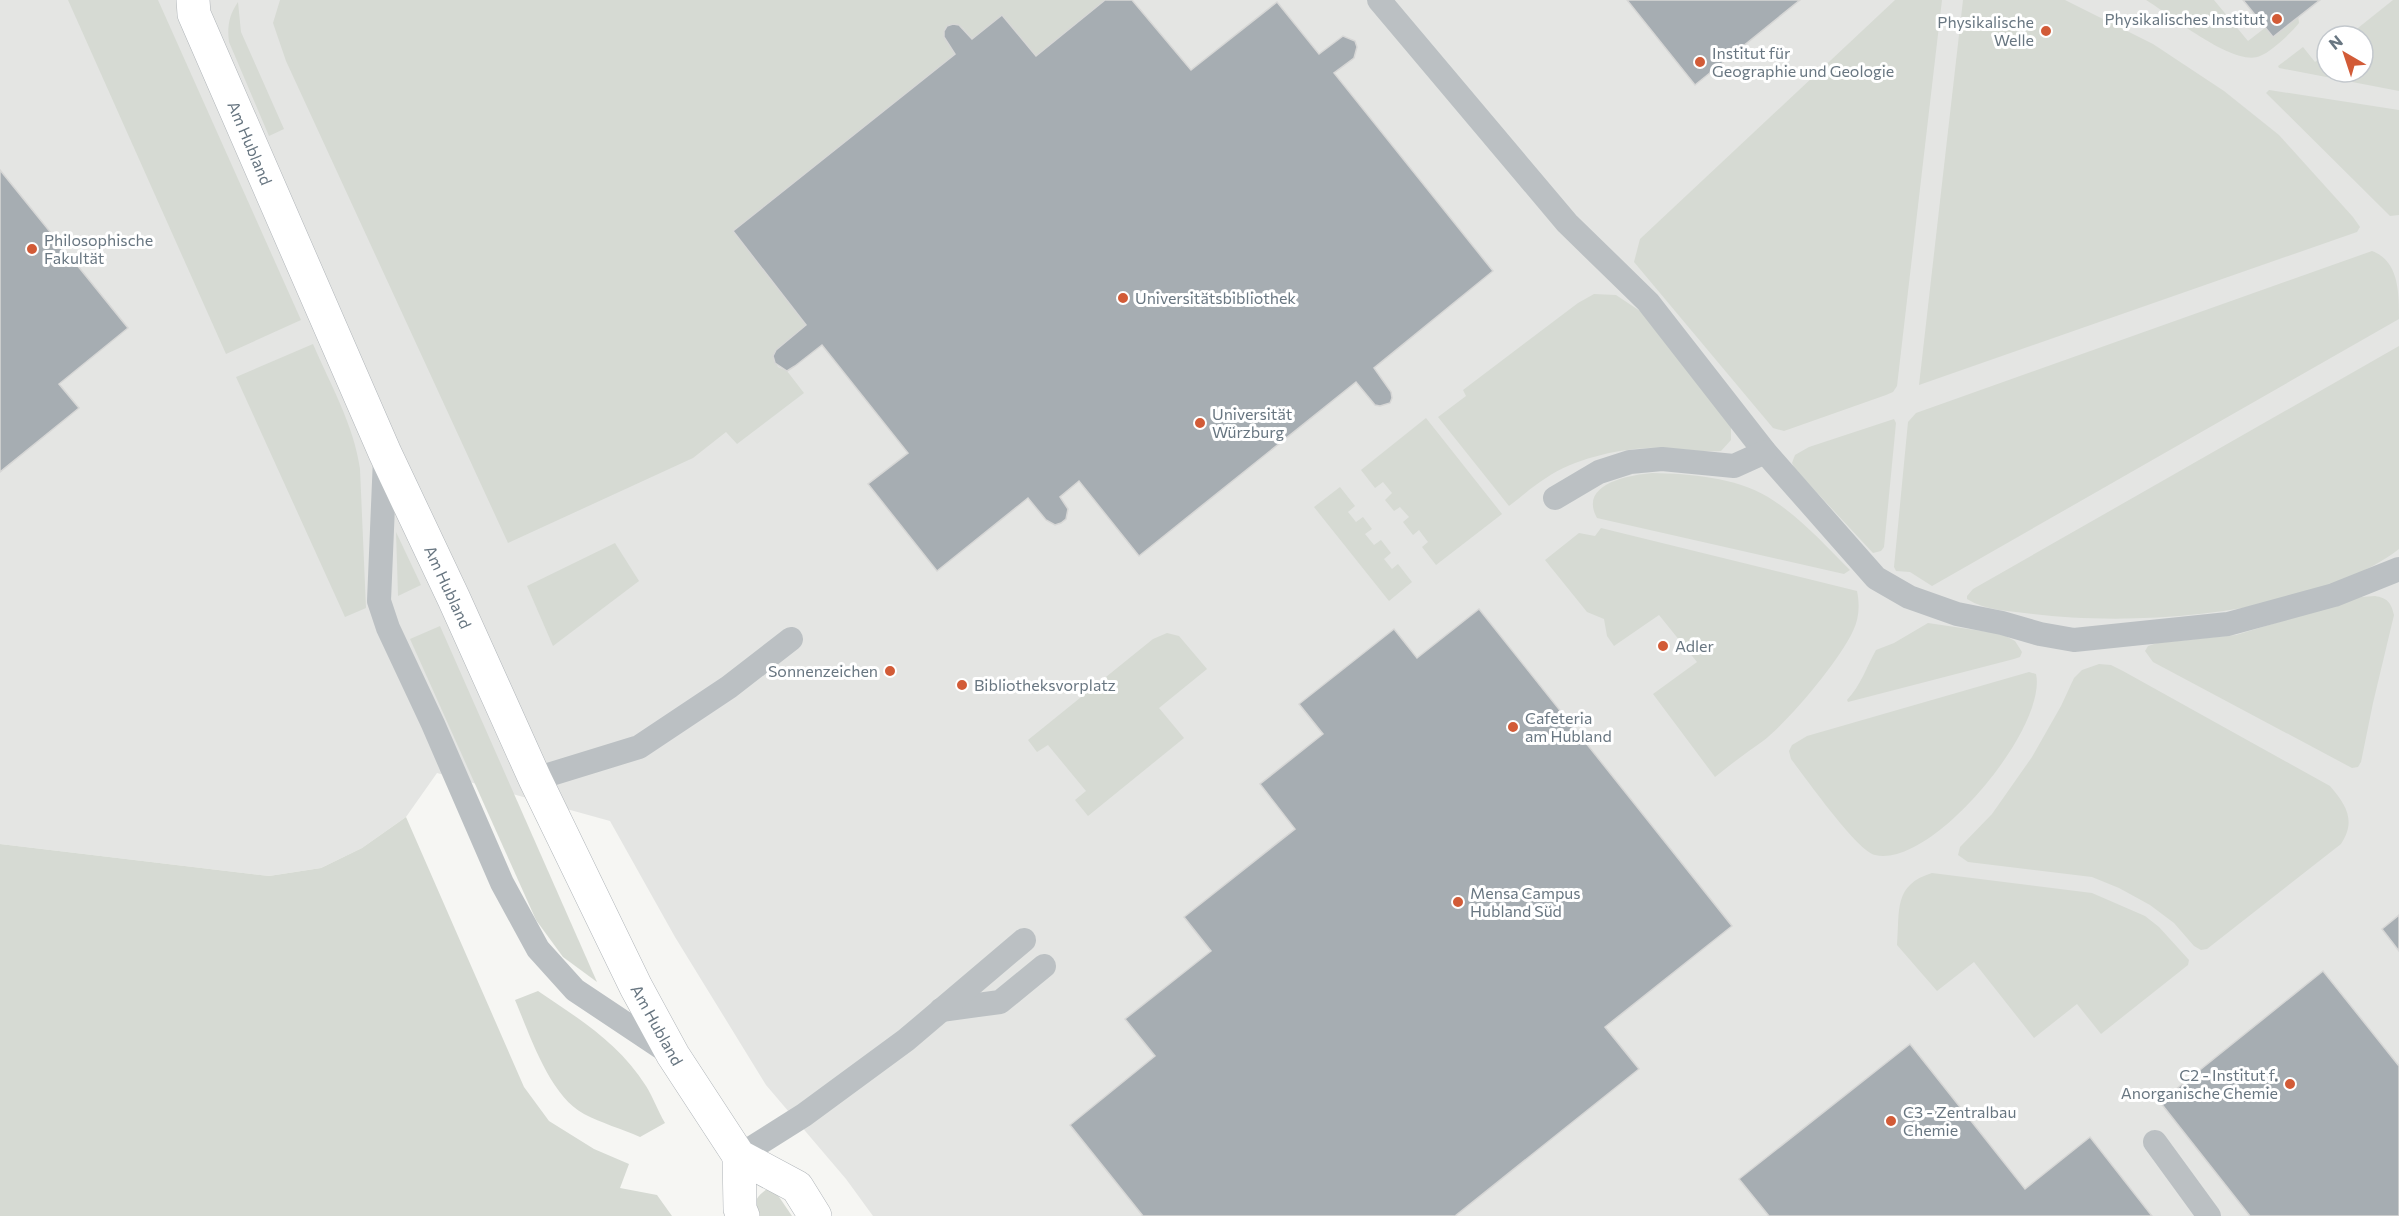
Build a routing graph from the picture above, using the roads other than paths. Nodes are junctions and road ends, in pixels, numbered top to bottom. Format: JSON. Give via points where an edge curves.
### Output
{"nodes":[{"id":1,"x":193,"y":0,"type":"edge"},
{"id":2,"x":1379,"y":0,"type":"edge"},
{"id":3,"x":1766,"y":452,"type":"junction"},
{"id":4,"x":385,"y":453,"type":"junction"},
{"id":5,"x":1555,"y":498,"type":"dead end"},
{"id":6,"x":2399,"y":569,"type":"edge"},
{"id":7,"x":791,"y":639,"type":"dead end"},
{"id":8,"x":535,"y":779,"type":"junction"},
{"id":9,"x":1024,"y":940,"type":"dead end"},
{"id":10,"x":1044,"y":966,"type":"dead end"},
{"id":11,"x":941,"y":1010,"type":"junction"},
{"id":12,"x":673,"y":1055,"type":"junction"},
{"id":13,"x":2155,"y":1142,"type":"dead end"},
{"id":14,"x":739,"y":1156,"type":"junction"},
{"id":15,"x":743,"y":1216,"type":"edge"},
{"id":16,"x":815,"y":1216,"type":"edge"},
{"id":17,"x":2209,"y":1216,"type":"edge"}],
"edges":[{"from":1,"to":4,"type":"street","name":"Am Hubland","via":[[194,14]]},
{"from":2,"to":3,"type":"lane","via":[[1567,223],[1648,302]]},
{"from":3,"to":5,"type":"lane","via":[[1734,466],[1662,459],[1630,462],[1599,472]]},
{"from":3,"to":6,"type":"lane","via":[[1876,578],[1909,597],[1957,614],[2040,634],[2074,640],[2228,624],[2334,595]]},
{"from":4,"to":8,"type":"street","name":"Am Hubland"},
{"from":4,"to":12,"type":"lane","via":[[379,601],[502,883],[538,949],[575,990]]},
{"from":7,"to":8,"type":"lane","via":[[729,687],[639,747]]},
{"from":8,"to":12,"type":"street","name":"Am Hubland"},
{"from":9,"to":11,"type":"lane"},
{"from":10,"to":11,"type":"lane","via":[[1000,1002]]},
{"from":11,"to":14,"type":"lane","via":[[804,1115]]},
{"from":12,"to":14,"type":"street","name":"Am Hubland"},
{"from":13,"to":17,"type":"lane"},
{"from":14,"to":15,"type":"street"},
{"from":14,"to":16,"type":"street","name":"Am Hubland","via":[[797,1187]]}]}
